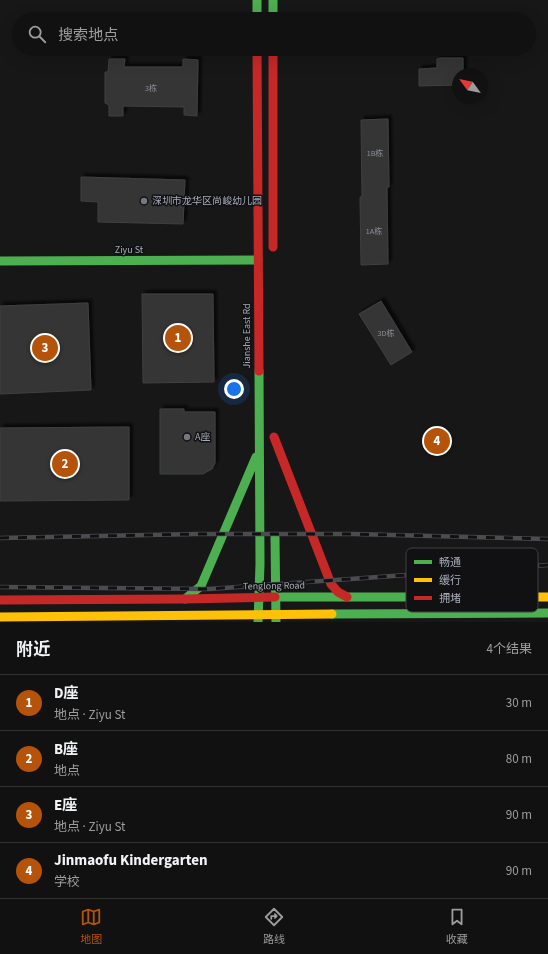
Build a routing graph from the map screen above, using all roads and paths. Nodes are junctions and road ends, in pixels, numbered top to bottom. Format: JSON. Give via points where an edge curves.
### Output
{"nodes":[{"id":1,"x":257,"y":0,"type":"edge"},
{"id":2,"x":273,"y":0,"type":"edge"},
{"id":3,"x":257,"y":12,"type":"edge"},
{"id":4,"x":273,"y":12,"type":"edge"},
{"id":5,"x":257,"y":56,"type":"edge"},
{"id":6,"x":273,"y":56,"type":"edge"},
{"id":7,"x":273,"y":255,"type":"dead end"},
{"id":8,"x":258,"y":260,"type":"junction"},
{"id":9,"x":0,"y":261,"type":"edge"},
{"id":10,"x":259,"y":451,"type":"junction"},
{"id":11,"x":274,"y":460,"type":"dead end"},
{"id":12,"x":275,"y":531,"type":"dead end"},
{"id":13,"x":538,"y":596,"type":"edge"},
{"id":14,"x":548,"y":596,"type":"edge"},
{"id":15,"x":275,"y":597,"type":"junction"},
{"id":16,"x":347,"y":597,"type":"junction"},
{"id":17,"x":406,"y":597,"type":"edge"},
{"id":18,"x":259,"y":598,"type":"junction"},
{"id":19,"x":185,"y":599,"type":"junction"},
{"id":20,"x":0,"y":600,"type":"edge"},
{"id":21,"x":548,"y":613,"type":"edge"},
{"id":22,"x":339,"y":614,"type":"junction"},
{"id":23,"x":187,"y":615,"type":"junction"},
{"id":24,"x":0,"y":616,"type":"edge"},
{"id":25,"x":258,"y":618,"type":"edge"},
{"id":26,"x":276,"y":618,"type":"edge"},
{"id":27,"x":201,"y":622,"type":"edge"},
{"id":28,"x":324,"y":622,"type":"edge"}],
"edges":[{"from":1,"to":3,"type":"main road"},
{"from":2,"to":4,"type":"main road"},
{"from":5,"to":8,"type":"main road","name":"Jianshe East Rd"},
{"from":6,"to":7,"type":"main road"},
{"from":8,"to":9,"type":"main road","name":"Ziyu St"},
{"from":8,"to":10,"type":"main road","name":"Jianshe East Rd"},
{"from":10,"to":18,"type":"main road","name":"Jianshe East Rd"},
{"from":10,"to":19,"type":"main road","via":[[201,586]]},
{"from":11,"to":16,"type":"main road","via":[[274,433],[331,584],[335,590]]},
{"from":12,"to":15,"type":"main road"},
{"from":13,"to":14,"type":"main road","name":"Tenglong Road"},
{"from":15,"to":16,"type":"main road","name":"Tenglong Road"},
{"from":15,"to":18,"type":"main road","name":"Tenglong Road"},
{"from":15,"to":26,"type":"main road"},
{"from":16,"to":17,"type":"main road","name":"Tenglong Road"},
{"from":18,"to":19,"type":"main road","name":"Tenglong Road"},
{"from":18,"to":25,"type":"main road","name":"Jianshe East Rd"},
{"from":19,"to":20,"type":"main road","name":"Tenglong Road"},
{"from":21,"to":22,"type":"main road"},
{"from":22,"to":26,"type":"main road"},
{"from":22,"to":28,"type":"main road"},
{"from":23,"to":24,"type":"main road"},
{"from":23,"to":25,"type":"main road"},
{"from":23,"to":27,"type":"main road"},
{"from":25,"to":26,"type":"main road"}]}
